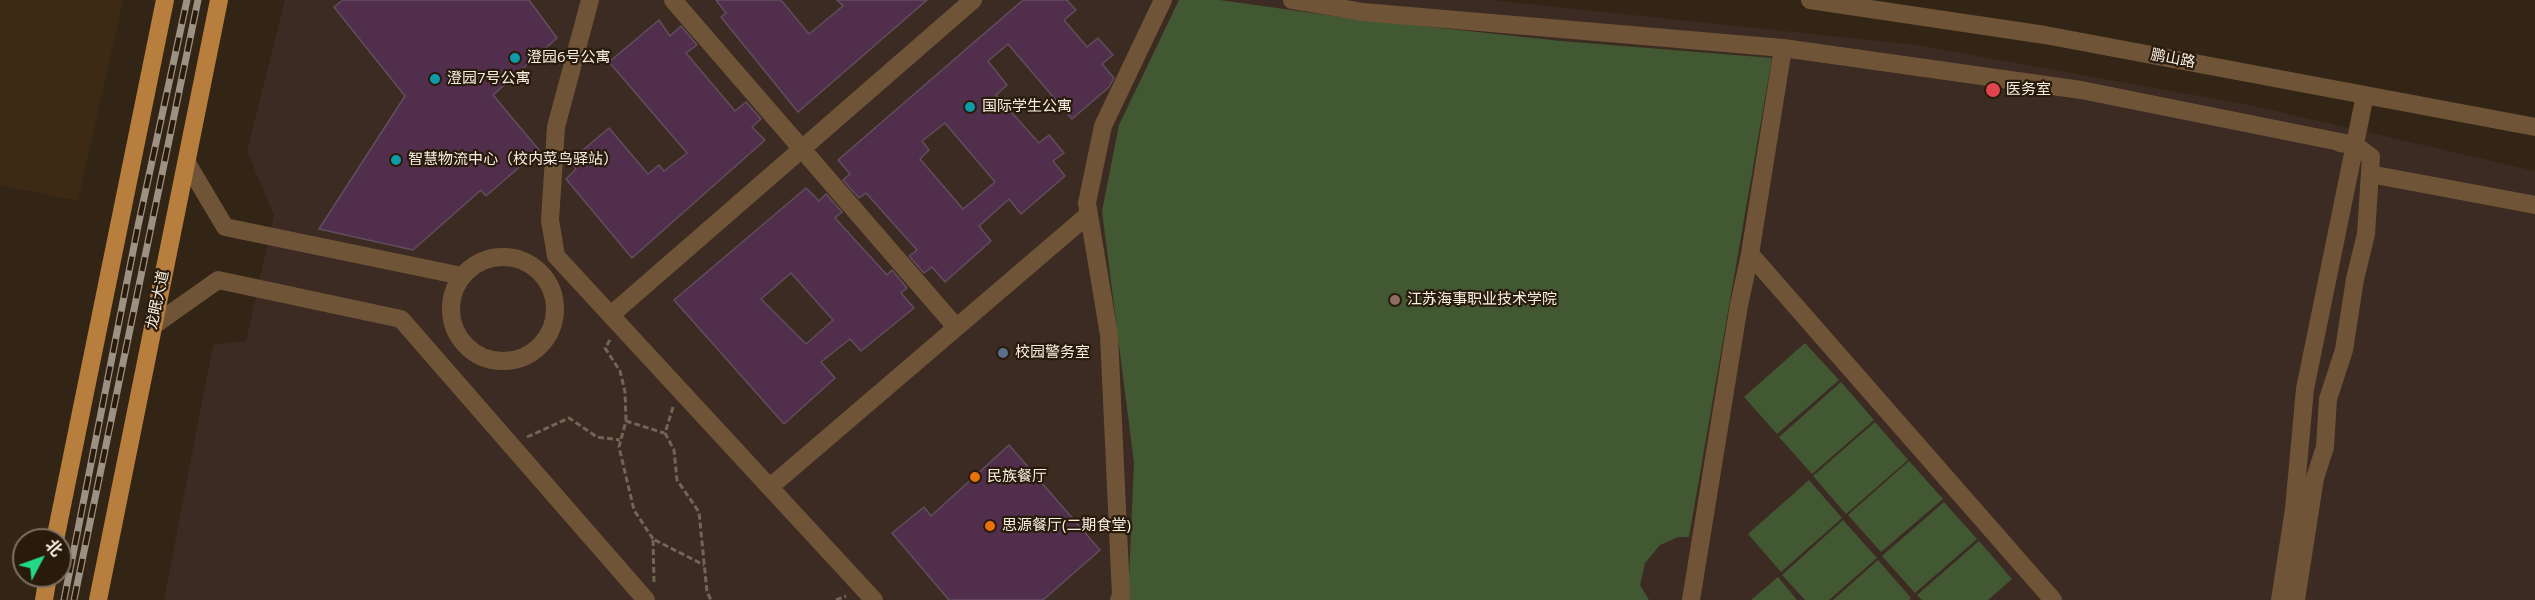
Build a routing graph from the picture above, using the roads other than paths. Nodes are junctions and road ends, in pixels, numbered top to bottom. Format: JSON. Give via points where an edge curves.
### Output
{"nodes":[{"id":1,"x":165,"y":0,"type":"edge"},
{"id":2,"x":219,"y":0,"type":"edge"},
{"id":3,"x":590,"y":0,"type":"edge"},
{"id":4,"x":673,"y":0,"type":"edge"},
{"id":5,"x":973,"y":0,"type":"edge"},
{"id":6,"x":1163,"y":0,"type":"edge"},
{"id":7,"x":1292,"y":0,"type":"edge"},
{"id":8,"x":1810,"y":0,"type":"edge"},
{"id":9,"x":1834,"y":2,"type":"edge"},
{"id":10,"x":1879,"y":5,"type":"edge"},
{"id":11,"x":1783,"y":48,"type":"junction"},
{"id":12,"x":2365,"y":95,"type":"junction"},
{"id":13,"x":2535,"y":127,"type":"edge"},
{"id":14,"x":2347,"y":144,"type":"junction"},
{"id":15,"x":802,"y":149,"type":"junction"},
{"id":16,"x":187,"y":163,"type":"junction"},
{"id":17,"x":2370,"y":174,"type":"junction"},
{"id":18,"x":2535,"y":205,"type":"edge"},
{"id":19,"x":1089,"y":214,"type":"junction"},
{"id":20,"x":1750,"y":254,"type":"junction"},
{"id":21,"x":556,"y":256,"type":"junction"},
{"id":22,"x":537,"y":269,"type":"junction"},
{"id":23,"x":462,"y":276,"type":"junction"},
{"id":24,"x":615,"y":318,"type":"junction"},
{"id":25,"x":153,"y":326,"type":"junction"},
{"id":26,"x":956,"y":327,"type":"junction"},
{"id":27,"x":463,"y":343,"type":"junction"},
{"id":28,"x":440,"y":363,"type":"junction"},
{"id":29,"x":770,"y":487,"type":"junction"},
{"id":30,"x":57,"y":528,"type":"edge"},
{"id":31,"x":650,"y":596,"type":"edge"},
{"id":32,"x":98,"y":600,"type":"edge"},
{"id":33,"x":874,"y":600,"type":"edge"},
{"id":34,"x":1119,"y":600,"type":"edge"},
{"id":35,"x":1691,"y":600,"type":"edge"},
{"id":36,"x":2053,"y":600,"type":"edge"},
{"id":37,"x":2280,"y":600,"type":"edge"},
{"id":38,"x":2296,"y":600,"type":"edge"}],
"edges":[{"from":1,"to":30,"type":"main road"},
{"from":2,"to":16,"type":"main road","name":"龙眠大道"},
{"from":3,"to":21,"type":"street","via":[[556,127],[550,220]]},
{"from":4,"to":15,"type":"street"},
{"from":5,"to":15,"type":"street"},
{"from":6,"to":19,"type":"street","via":[[1103,126],[1087,203]]},
{"from":7,"to":11,"type":"street","via":[[1364,12]]},
{"from":8,"to":9,"type":"street","name":"鹏山路"},
{"from":9,"to":10,"type":"street","name":"鹏山路"},
{"from":10,"to":12,"type":"street","name":"鹏山路"},
{"from":11,"to":14,"type":"street","via":[[2081,90]]},
{"from":11,"to":20,"type":"street"},
{"from":12,"to":13,"type":"street","name":"鹏山路"},
{"from":12,"to":14,"type":"street"},
{"from":14,"to":17,"type":"street","via":[[2371,157]]},
{"from":14,"to":37,"type":"street","via":[[2305,389],[2294,508]]},
{"from":15,"to":24,"type":"street"},
{"from":15,"to":26,"type":"street"},
{"from":16,"to":23,"type":"street","via":[[225,227]]},
{"from":16,"to":25,"type":"main road","name":"龙眠大道"},
{"from":17,"to":18,"type":"street"},
{"from":17,"to":38,"type":"street","via":[[2366,234],[2344,350],[2328,399],[2325,447],[2314,478]]},
{"from":19,"to":26,"type":"street"},
{"from":19,"to":34,"type":"street","via":[[1109,334]]},
{"from":20,"to":35,"type":"street"},
{"from":20,"to":36,"type":"street"},
{"from":21,"to":22,"type":"street"},
{"from":21,"to":24,"type":"street"},
{"from":22,"to":23,"type":"street","via":[[523,261],[498,257],[475,265]]},
{"from":22,"to":27,"type":"street","via":[[555,297],[552,330],[543,344],[529,356],[503,362],[477,355]]},
{"from":23,"to":27,"type":"street","via":[[451,310],[454,328]]},
{"from":24,"to":29,"type":"street"},
{"from":25,"to":28,"type":"street","via":[[218,280],[401,319]]},
{"from":25,"to":32,"type":"main road","name":"龙眠大道"},
{"from":26,"to":29,"type":"street"},
{"from":27,"to":28,"type":"street"},
{"from":28,"to":31,"type":"street"},
{"from":29,"to":33,"type":"street"}]}
